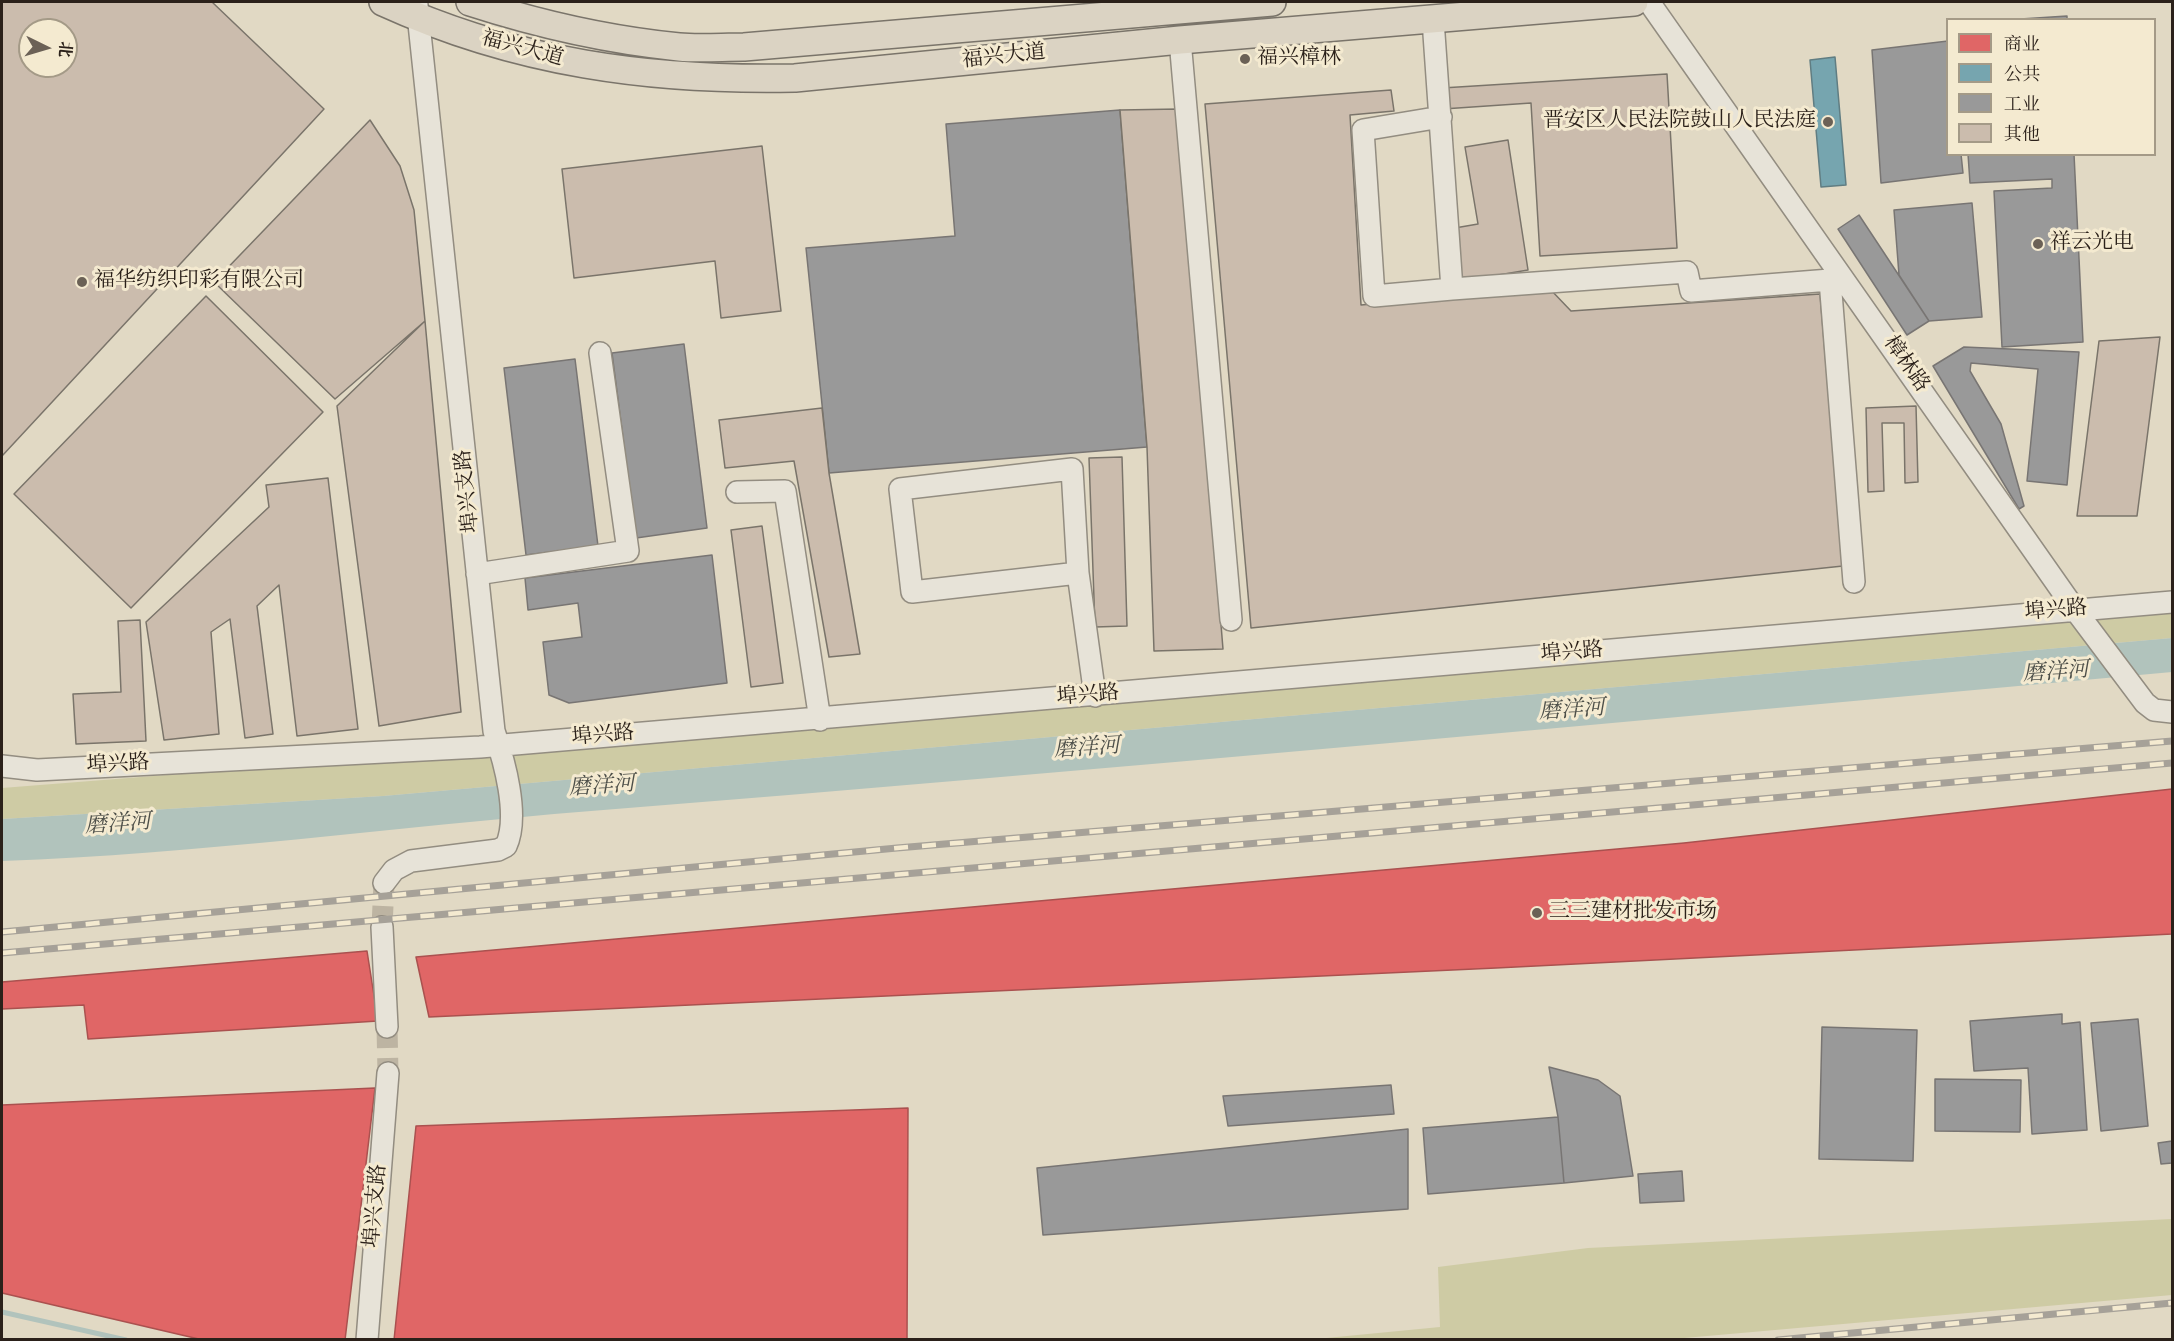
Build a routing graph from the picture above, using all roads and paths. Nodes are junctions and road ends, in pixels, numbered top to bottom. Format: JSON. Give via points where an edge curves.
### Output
{"nodes":[{"id":1,"x":383,"y":2,"type":"edge"},
{"id":2,"x":471,"y":2,"type":"edge"},
{"id":3,"x":1265,"y":2,"type":"edge"},
{"id":4,"x":1272,"y":2,"type":"edge"},
{"id":5,"x":1634,"y":2,"type":"edge"},
{"id":6,"x":1649,"y":2,"type":"edge"},
{"id":7,"x":1138,"y":7,"type":"edge"},
{"id":8,"x":417,"y":9,"type":"edge"},
{"id":9,"x":522,"y":9,"type":"edge"},
{"id":10,"x":1433,"y":20,"type":"junction"},
{"id":11,"x":1180,"y":40,"type":"junction"},
{"id":12,"x":1441,"y":117,"type":"junction"},
{"id":13,"x":1452,"y":289,"type":"junction"},
{"id":14,"x":600,"y":353,"type":"dead end"},
{"id":15,"x":737,"y":492,"type":"dead end"},
{"id":16,"x":1078,"y":573,"type":"junction"},
{"id":17,"x":477,"y":574,"type":"junction"},
{"id":18,"x":1854,"y":582,"type":"dead end"},
{"id":19,"x":2172,"y":602,"type":"edge"},
{"id":20,"x":2076,"y":611,"type":"junction"},
{"id":21,"x":1231,"y":620,"type":"dead end"},
{"id":22,"x":1095,"y":696,"type":"junction"},
{"id":23,"x":2172,"y":712,"type":"edge"},
{"id":24,"x":820,"y":720,"type":"junction"},
{"id":25,"x":499,"y":746,"type":"junction"},
{"id":26,"x":2,"y":766,"type":"edge"},
{"id":27,"x":384,"y":883,"type":"dead end"},
{"id":28,"x":382,"y":927,"type":"tunnel mouth"},
{"id":29,"x":387,"y":1027,"type":"tunnel mouth"},
{"id":30,"x":388,"y":1073,"type":"tunnel mouth"},
{"id":31,"x":367,"y":1340,"type":"edge"}],
"edges":[{"from":1,"to":8,"type":"main road","name":"福兴大道"},
{"from":2,"to":9,"type":"main road","name":"福兴大道"},
{"from":3,"to":4,"type":"main road","name":"福兴大道"},
{"from":3,"to":7,"type":"main road","name":"福兴大道"},
{"from":5,"to":10,"type":"main road","name":"福兴大道"},
{"from":6,"to":20,"type":"street","name":"樟林路"},
{"from":7,"to":9,"type":"main road","name":"福兴大道","via":[[681,48],[607,38]]},
{"from":8,"to":11,"type":"main road","name":"福兴大道","via":[[487,42],[569,63],[714,78],[795,78]]},
{"from":8,"to":17,"type":"street","name":"埠兴支路"},
{"from":10,"to":11,"type":"main road","name":"福兴大道"},
{"from":10,"to":12,"type":"street"},
{"from":11,"to":21,"type":"street"},
{"from":12,"to":13,"type":"street"},
{"from":12,"to":13,"type":"street","via":[[1363,130],[1374,296]]},
{"from":13,"to":18,"type":"street","via":[[1686,272],[1691,291],[1830,280]]},
{"from":14,"to":17,"type":"street","via":[[628,551]]},
{"from":15,"to":24,"type":"street","via":[[785,491]]},
{"from":16,"to":16,"type":"street","via":[[1072,469],[900,489],[912,592]]},
{"from":16,"to":22,"type":"street"},
{"from":17,"to":25,"type":"street","name":"埠兴支路","via":[[494,731]]},
{"from":19,"to":20,"type":"street","name":"埠兴路"},
{"from":20,"to":22,"type":"street","name":"埠兴路"},
{"from":20,"to":23,"type":"street","name":"樟林路","via":[[2136,692],[2154,710]]},
{"from":22,"to":24,"type":"street","name":"埠兴路"},
{"from":24,"to":25,"type":"street","name":"埠兴路"},
{"from":25,"to":26,"type":"street","name":"埠兴路","via":[[37,770]]},
{"from":25,"to":27,"type":"street","name":"埠兴支路","via":[[507,778],[511,827],[506,846],[411,861],[394,870]]},
{"from":28,"to":29,"type":"street"},
{"from":30,"to":31,"type":"street","name":"埠兴支路"}]}
